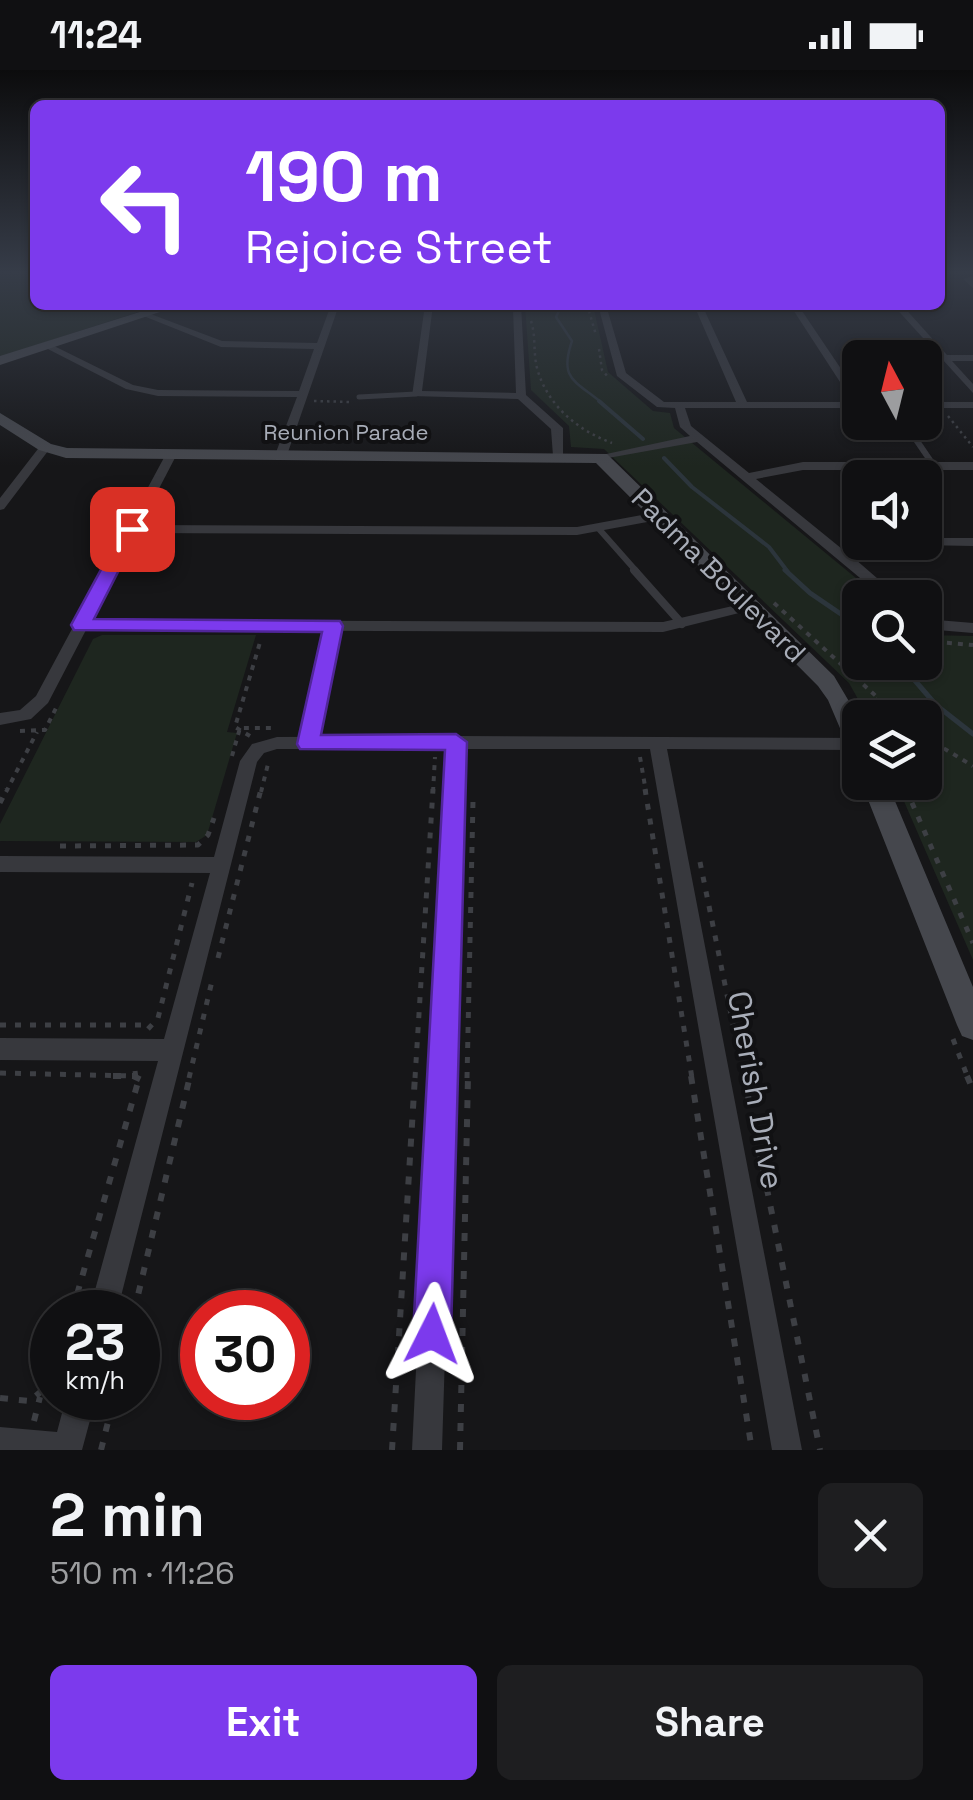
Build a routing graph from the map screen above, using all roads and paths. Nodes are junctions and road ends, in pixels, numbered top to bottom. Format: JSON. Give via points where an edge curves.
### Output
{"nodes":[{"id":1,"x":74,"y":337,"type":"edge"},
{"id":2,"x":203,"y":337,"type":"edge"},
{"id":3,"x":323,"y":337,"type":"edge"},
{"id":4,"x":424,"y":337,"type":"edge"},
{"id":5,"x":519,"y":337,"type":"edge"},
{"id":6,"x":536,"y":337,"type":"edge"},
{"id":7,"x":610,"y":337,"type":"edge"},
{"id":8,"x":713,"y":337,"type":"edge"},
{"id":9,"x":815,"y":337,"type":"edge"},
{"id":10,"x":926,"y":337,"type":"edge"},
{"id":11,"x":47,"y":346,"type":"junction"},
{"id":12,"x":320,"y":346,"type":"junction"},
{"id":13,"x":945,"y":358,"type":"junction"},
{"id":14,"x":973,"y":358,"type":"edge"},
{"id":15,"x":0,"y":362,"type":"edge"},
{"id":16,"x":842,"y":378,"type":"edge"},
{"id":17,"x":973,"y":390,"type":"edge"},
{"id":18,"x":302,"y":394,"type":"junction"},
{"id":19,"x":416,"y":394,"type":"junction"},
{"id":20,"x":521,"y":396,"type":"junction"},
{"id":21,"x":359,"y":398,"type":"dead end"},
{"id":22,"x":679,"y":405,"type":"junction"},
{"id":23,"x":743,"y":405,"type":"junction"},
{"id":24,"x":842,"y":405,"type":"edge"},
{"id":25,"x":942,"y":406,"type":"edge"},
{"id":26,"x":973,"y":406,"type":"edge"},
{"id":27,"x":942,"y":409,"type":"edge"},
{"id":28,"x":0,"y":418,"type":"edge"},
{"id":29,"x":699,"y":438,"type":"junction"},
{"id":30,"x":45,"y":447,"type":"junction"},
{"id":31,"x":973,"y":448,"type":"edge"},
{"id":32,"x":625,"y":453,"type":"junction"},
{"id":33,"x":172,"y":454,"type":"junction"},
{"id":34,"x":280,"y":454,"type":"junction"},
{"id":35,"x":560,"y":456,"type":"junction"},
{"id":36,"x":601,"y":458,"type":"junction"},
{"id":37,"x":842,"y":466,"type":"edge"},
{"id":38,"x":942,"y":466,"type":"edge"},
{"id":39,"x":973,"y":466,"type":"edge"},
{"id":40,"x":748,"y":478,"type":"junction"},
{"id":41,"x":0,"y":506,"type":"edge"},
{"id":42,"x":658,"y":516,"type":"junction"},
{"id":43,"x":132,"y":529,"type":"junction"},
{"id":44,"x":599,"y":529,"type":"junction"},
{"id":45,"x":942,"y":542,"type":"edge"},
{"id":46,"x":973,"y":542,"type":"edge"},
{"id":47,"x":842,"y":556,"type":"edge"},
{"id":48,"x":846,"y":560,"type":"edge"},
{"id":49,"x":870,"y":580,"type":"edge"},
{"id":50,"x":757,"y":599,"type":"junction"},
{"id":51,"x":682,"y":624,"type":"junction"},
{"id":52,"x":81,"y":625,"type":"junction"},
{"id":53,"x":942,"y":625,"type":"edge"},
{"id":54,"x":333,"y":626,"type":"junction"},
{"id":55,"x":973,"y":628,"type":"edge"},
{"id":56,"x":262,"y":635,"type":"dead end"},
{"id":57,"x":942,"y":642,"type":"edge"},
{"id":58,"x":973,"y":645,"type":"edge"},
{"id":59,"x":878,"y":700,"type":"edge"},
{"id":60,"x":842,"y":708,"type":"edge"},
{"id":61,"x":0,"y":719,"type":"edge"},
{"id":62,"x":240,"y":728,"type":"junction"},
{"id":63,"x":37,"y":732,"type":"dead end"},
{"id":64,"x":310,"y":736,"type":"junction"},
{"id":65,"x":456,"y":742,"type":"junction"},
{"id":66,"x":842,"y":746,"type":"edge"},
{"id":67,"x":942,"y":747,"type":"edge"},
{"id":68,"x":648,"y":750,"type":"junction"},
{"id":69,"x":264,"y":756,"type":"junction"},
{"id":70,"x":430,"y":756,"type":"dead end"},
{"id":71,"x":229,"y":764,"type":"dead end"},
{"id":72,"x":973,"y":766,"type":"edge"},
{"id":73,"x":473,"y":796,"type":"dead end"},
{"id":74,"x":881,"y":800,"type":"edge"},
{"id":75,"x":911,"y":800,"type":"edge"},
{"id":76,"x":0,"y":803,"type":"edge"},
{"id":77,"x":214,"y":817,"type":"dead end"},
{"id":78,"x":59,"y":846,"type":"dead end"},
{"id":79,"x":698,"y":853,"type":"dead end"},
{"id":80,"x":0,"y":864,"type":"edge"},
{"id":81,"x":222,"y":864,"type":"junction"},
{"id":82,"x":190,"y":882,"type":"dead end"},
{"id":83,"x":181,"y":930,"type":"dead end"},
{"id":84,"x":973,"y":942,"type":"edge"},
{"id":85,"x":0,"y":1025,"type":"edge"},
{"id":86,"x":149,"y":1025,"type":"dead end"},
{"id":87,"x":973,"y":1025,"type":"edge"},
{"id":88,"x":0,"y":1049,"type":"edge"},
{"id":89,"x":172,"y":1050,"type":"junction"},
{"id":90,"x":0,"y":1073,"type":"edge"},
{"id":91,"x":78,"y":1290,"type":"edge"},
{"id":92,"x":109,"y":1290,"type":"edge"},
{"id":93,"x":139,"y":1290,"type":"edge"},
{"id":94,"x":0,"y":1398,"type":"edge"},
{"id":95,"x":30,"y":1401,"type":"edge"},
{"id":96,"x":75,"y":1420,"type":"edge"},
{"id":97,"x":108,"y":1420,"type":"edge"},
{"id":98,"x":0,"y":1442,"type":"edge"},
{"id":99,"x":67,"y":1449,"type":"edge"},
{"id":100,"x":101,"y":1450,"type":"edge"},
{"id":101,"x":392,"y":1450,"type":"edge"},
{"id":102,"x":427,"y":1450,"type":"edge"},
{"id":103,"x":460,"y":1450,"type":"edge"},
{"id":104,"x":752,"y":1450,"type":"edge"},
{"id":105,"x":787,"y":1450,"type":"edge"},
{"id":106,"x":820,"y":1450,"type":"edge"}],
"edges":[{"from":1,"to":11,"type":"street"},
{"from":2,"to":12,"type":"street","via":[[220,344]]},
{"from":3,"to":12,"type":"street"},
{"from":4,"to":19,"type":"street"},
{"from":5,"to":20,"type":"street"},
{"from":6,"to":32,"type":"path","via":[[545,390],[583,432]]},
{"from":7,"to":22,"type":"street","via":[[620,374],[661,405]]},
{"from":8,"to":23,"type":"street"},
{"from":9,"to":16,"type":"street"},
{"from":10,"to":13,"type":"street"},
{"from":11,"to":15,"type":"street"},
{"from":11,"to":18,"type":"street","via":[[130,387],[158,393]]},
{"from":12,"to":18,"type":"street"},
{"from":13,"to":14,"type":"street"},
{"from":13,"to":17,"type":"street"},
{"from":18,"to":34,"type":"street"},
{"from":19,"to":20,"type":"street"},
{"from":19,"to":21,"type":"lane"},
{"from":20,"to":35,"type":"street","via":[[557,428]]},
{"from":22,"to":23,"type":"street"},
{"from":22,"to":29,"type":"street","via":[[686,427]]},
{"from":23,"to":24,"type":"street"},
{"from":25,"to":26,"type":"street"},
{"from":27,"to":31,"type":"path"},
{"from":28,"to":30,"type":"street","name":"Reunion Parade"},
{"from":29,"to":32,"type":"street","name":"Reunion Parade"},
{"from":29,"to":40,"type":"street"},
{"from":30,"to":33,"type":"street","name":"Reunion Parade"},
{"from":30,"to":41,"type":"street"},
{"from":32,"to":36,"type":"street","name":"Reunion Parade"},
{"from":33,"to":34,"type":"street","name":"Reunion Parade"},
{"from":33,"to":43,"type":"street"},
{"from":34,"to":35,"type":"street","name":"Reunion Parade"},
{"from":35,"to":36,"type":"street","name":"Reunion Parade"},
{"from":36,"to":42,"type":"street","name":"Padma Boulevard"},
{"from":37,"to":40,"type":"street"},
{"from":38,"to":39,"type":"street"},
{"from":40,"to":47,"type":"street"},
{"from":42,"to":44,"type":"street"},
{"from":42,"to":50,"type":"street","name":"Padma Boulevard"},
{"from":43,"to":44,"type":"street"},
{"from":43,"to":52,"type":"street"},
{"from":44,"to":51,"type":"lane"},
{"from":45,"to":46,"type":"street"},
{"from":48,"to":49,"type":"street"},
{"from":50,"to":51,"type":"street"},
{"from":50,"to":59,"type":"path","via":[[832,652]]},
{"from":50,"to":60,"type":"street","name":"Padma Boulevard","via":[[833,688]]},
{"from":51,"to":54,"type":"street"},
{"from":52,"to":54,"type":"street"},
{"from":52,"to":61,"type":"street","via":[[34,709]]},
{"from":53,"to":55,"type":"street"},
{"from":54,"to":64,"type":"lane"},
{"from":56,"to":62,"type":"path","via":[[235,727]]},
{"from":57,"to":58,"type":"path"},
{"from":62,"to":64,"type":"path"},
{"from":62,"to":71,"type":"path"},
{"from":63,"to":76,"type":"path"},
{"from":64,"to":65,"type":"street"},
{"from":64,"to":69,"type":"street","via":[[267,744]]},
{"from":65,"to":68,"type":"street"},
{"from":65,"to":102,"type":"street"},
{"from":66,"to":68,"type":"street"},
{"from":67,"to":72,"type":"path"},
{"from":68,"to":104,"type":"path"},
{"from":68,"to":105,"type":"street","name":"Cherish Drive"},
{"from":69,"to":81,"type":"street"},
{"from":69,"to":93,"type":"path","via":[[268,762]]},
{"from":70,"to":101,"type":"path","via":[[436,756]]},
{"from":73,"to":103,"type":"path"},
{"from":74,"to":87,"type":"street"},
{"from":75,"to":84,"type":"path"},
{"from":77,"to":78,"type":"path","via":[[198,845]]},
{"from":79,"to":106,"type":"path"},
{"from":80,"to":81,"type":"street"},
{"from":81,"to":89,"type":"street"},
{"from":82,"to":83,"type":"path"},
{"from":85,"to":86,"type":"path"},
{"from":88,"to":89,"type":"street"},
{"from":89,"to":92,"type":"street"},
{"from":90,"to":91,"type":"path","via":[[136,1079]]},
{"from":94,"to":95,"type":"path"},
{"from":96,"to":99,"type":"street"},
{"from":97,"to":100,"type":"path"},
{"from":98,"to":99,"type":"street"}]}
